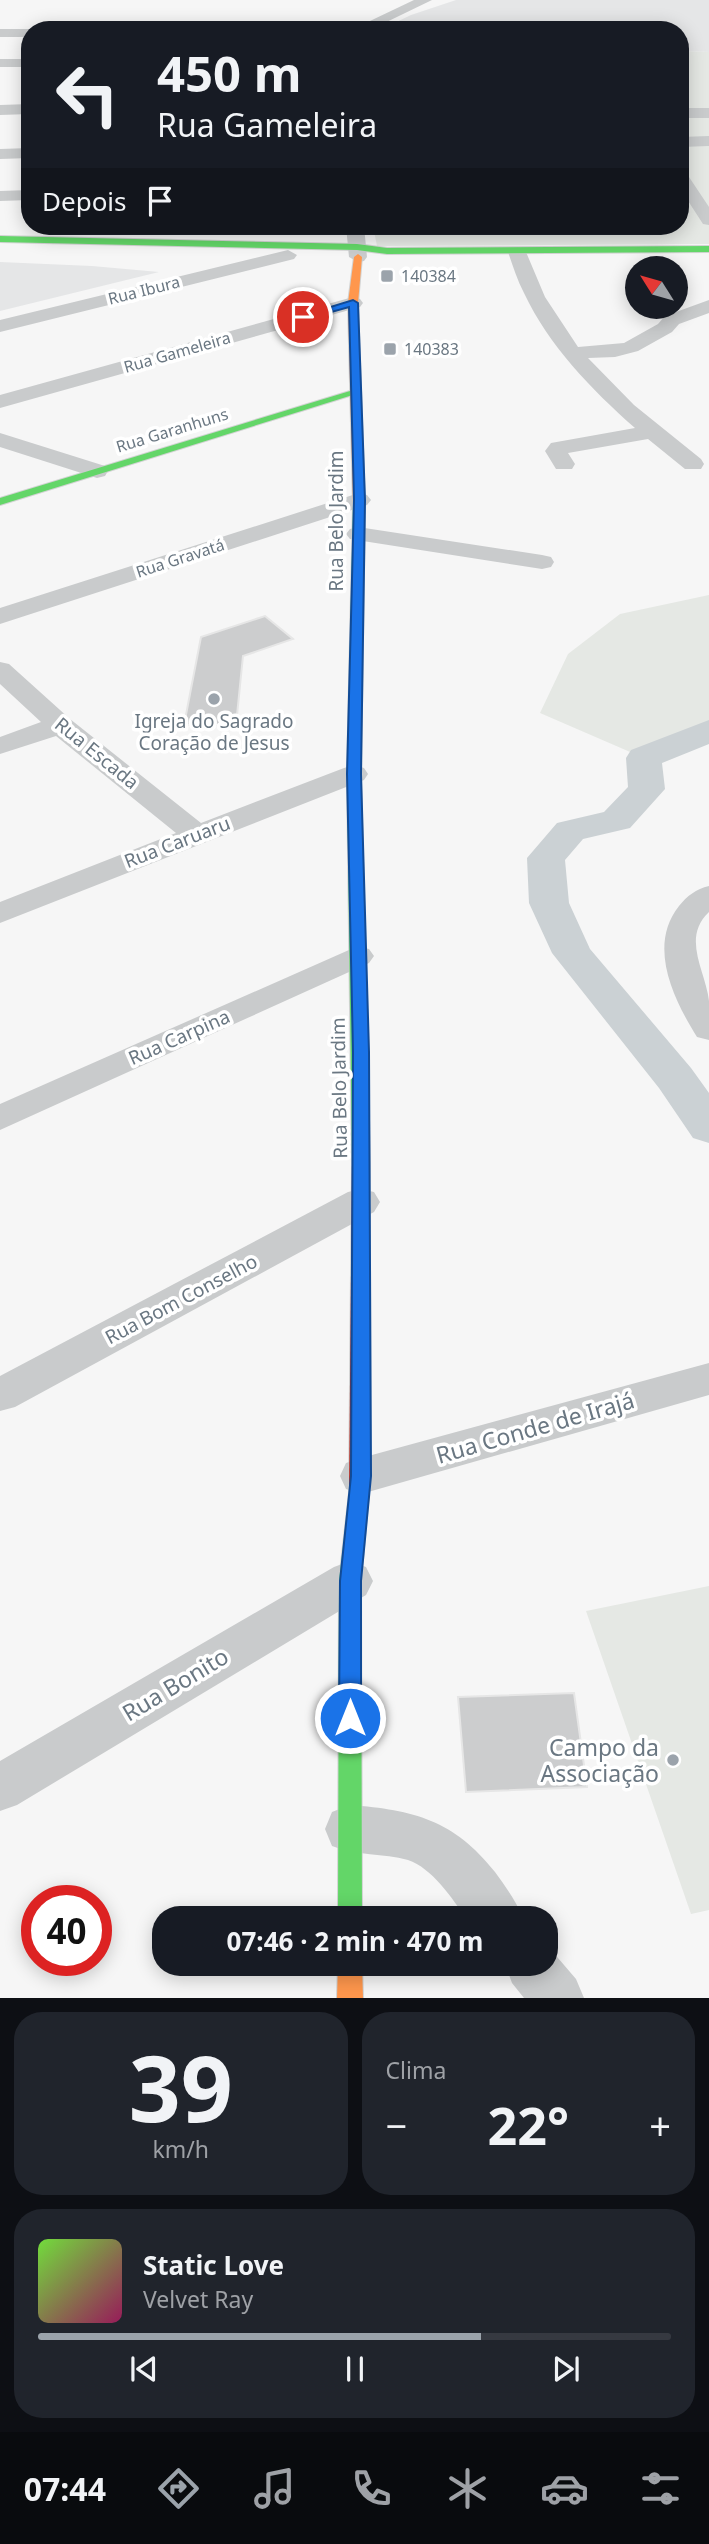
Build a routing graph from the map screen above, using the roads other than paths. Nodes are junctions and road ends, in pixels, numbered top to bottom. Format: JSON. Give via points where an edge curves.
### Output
{"nodes":[{"id":1,"x":425,"y":0,"type":"edge"},
{"id":2,"x":378,"y":21,"type":"edge"},
{"id":3,"x":0,"y":33,"type":"edge"},
{"id":4,"x":21,"y":33,"type":"edge"},
{"id":5,"x":0,"y":63,"type":"edge"},
{"id":6,"x":21,"y":64,"type":"edge"},
{"id":7,"x":21,"y":109,"type":"edge"},
{"id":8,"x":0,"y":110,"type":"edge"},
{"id":9,"x":689,"y":113,"type":"edge"},
{"id":10,"x":709,"y":113,"type":"edge"},
{"id":11,"x":709,"y":141,"type":"edge"},
{"id":12,"x":689,"y":142,"type":"edge"},
{"id":13,"x":21,"y":153,"type":"edge"},
{"id":14,"x":0,"y":154,"type":"edge"},
{"id":15,"x":689,"y":171,"type":"edge"},
{"id":16,"x":700,"y":171,"type":"dead end"},
{"id":17,"x":689,"y":190,"type":"edge"},
{"id":18,"x":21,"y":195,"type":"edge"},
{"id":19,"x":0,"y":196,"type":"edge"},
{"id":20,"x":709,"y":220,"type":"edge"},
{"id":21,"x":356,"y":235,"type":"edge"},
{"id":22,"x":0,"y":239,"type":"edge"},
{"id":23,"x":0,"y":246,"type":"edge"},
{"id":24,"x":709,"y":248,"type":"edge"},
{"id":25,"x":357,"y":252,"type":"junction"},
{"id":26,"x":517,"y":252,"type":"junction"},
{"id":27,"x":288,"y":255,"type":"junction"},
{"id":28,"x":353,"y":303,"type":"junction"},
{"id":29,"x":709,"y":306,"type":"edge"},
{"id":30,"x":0,"y":326,"type":"edge"},
{"id":31,"x":573,"y":353,"type":"junction"},
{"id":32,"x":354,"y":393,"type":"junction"},
{"id":33,"x":0,"y":402,"type":"edge"},
{"id":34,"x":654,"y":431,"type":"junction"},
{"id":35,"x":0,"y":440,"type":"edge"},
{"id":36,"x":564,"y":464,"type":"dead end"},
{"id":37,"x":693,"y":464,"type":"dead end"},
{"id":38,"x":97,"y":471,"type":"junction"},
{"id":39,"x":359,"y":500,"type":"junction"},
{"id":40,"x":0,"y":502,"type":"edge"},
{"id":41,"x":358,"y":534,"type":"junction"},
{"id":42,"x":542,"y":562,"type":"dead end"},
{"id":43,"x":0,"y":616,"type":"edge"},
{"id":44,"x":0,"y":670,"type":"edge"},
{"id":45,"x":61,"y":724,"type":"junction"},
{"id":46,"x":0,"y":746,"type":"edge"},
{"id":47,"x":354,"y":774,"type":"junction"},
{"id":48,"x":196,"y":834,"type":"junction"},
{"id":49,"x":709,"y":895,"type":"edge"},
{"id":50,"x":0,"y":913,"type":"edge"},
{"id":51,"x":358,"y":956,"type":"junction"},
{"id":52,"x":709,"y":1029,"type":"edge"},
{"id":53,"x":0,"y":1118,"type":"edge"},
{"id":54,"x":361,"y":1202,"type":"junction"},
{"id":55,"x":709,"y":1379,"type":"edge"},
{"id":56,"x":0,"y":1395,"type":"edge"},
{"id":57,"x":361,"y":1476,"type":"junction"},
{"id":58,"x":351,"y":1581,"type":"junction"},
{"id":59,"x":0,"y":1788,"type":"edge"},
{"id":60,"x":350,"y":1829,"type":"junction"},
{"id":61,"x":350,"y":1906,"type":"edge"},
{"id":62,"x":488,"y":1906,"type":"edge"},
{"id":63,"x":350,"y":1976,"type":"edge"},
{"id":64,"x":540,"y":1976,"type":"edge"},
{"id":65,"x":350,"y":1998,"type":"edge"},
{"id":66,"x":557,"y":1998,"type":"edge"}],
"edges":[{"from":1,"to":2,"type":"street"},
{"from":3,"to":4,"type":"street"},
{"from":5,"to":6,"type":"street"},
{"from":7,"to":8,"type":"street"},
{"from":9,"to":10,"type":"street"},
{"from":11,"to":12,"type":"street"},
{"from":13,"to":14,"type":"street"},
{"from":15,"to":16,"type":"street"},
{"from":17,"to":20,"type":"street"},
{"from":18,"to":19,"type":"street"},
{"from":21,"to":25,"type":"street"},
{"from":22,"to":25,"type":"street"},
{"from":23,"to":27,"type":"street"},
{"from":24,"to":26,"type":"street"},
{"from":25,"to":26,"type":"street"},
{"from":25,"to":27,"type":"street"},
{"from":25,"to":28,"type":"street","name":"Rua Belo Jardim"},
{"from":26,"to":31,"type":"street","via":[[534,296]]},
{"from":27,"to":30,"type":"street","name":"Rua Ibura"},
{"from":28,"to":32,"type":"street","name":"Rua Belo Jardim"},
{"from":28,"to":33,"type":"street","name":"Rua Gameleira"},
{"from":29,"to":31,"type":"street","via":[[672,320],[631,347]]},
{"from":31,"to":34,"type":"street"},
{"from":32,"to":38,"type":"street","name":"Rua Garanhuns"},
{"from":32,"to":39,"type":"street","name":"Rua Belo Jardim"},
{"from":34,"to":36,"type":"street","via":[[559,448],[556,451]]},
{"from":34,"to":37,"type":"street"},
{"from":35,"to":38,"type":"street"},
{"from":38,"to":40,"type":"street","name":"Rua Garanhuns"},
{"from":39,"to":41,"type":"street","name":"Rua Belo Jardim"},
{"from":39,"to":43,"type":"street","name":"Rua Gravatá"},
{"from":41,"to":42,"type":"street"},
{"from":41,"to":47,"type":"street","name":"Rua Belo Jardim"},
{"from":44,"to":45,"type":"street","name":"Rua Escada"},
{"from":45,"to":46,"type":"street"},
{"from":45,"to":48,"type":"street","name":"Rua Escada"},
{"from":47,"to":48,"type":"street","name":"Rua Caruaru"},
{"from":47,"to":51,"type":"street","name":"Rua Belo Jardim"},
{"from":48,"to":50,"type":"street","name":"Rua Caruaru"},
{"from":49,"to":52,"type":"street","via":[[686,917],[680,941],[682,965],[698,1012]]},
{"from":51,"to":53,"type":"street","name":"Rua Carpina"},
{"from":51,"to":54,"type":"street","name":"Rua Belo Jardim"},
{"from":54,"to":56,"type":"street","name":"Rua Bom Conselho"},
{"from":54,"to":57,"type":"street","name":"Rua Belo Jardim"},
{"from":55,"to":57,"type":"street","name":"Rua Conde de Irajá"},
{"from":57,"to":58,"type":"street","name":"Rua Belo Jardim"},
{"from":58,"to":59,"type":"street","name":"Rua Bonito"},
{"from":58,"to":60,"type":"street","name":"Rua Belo Jardim"},
{"from":60,"to":61,"type":"street","name":"Rua Belo Jardim"},
{"from":60,"to":62,"type":"street","via":[[418,1839],[446,1857]]},
{"from":63,"to":65,"type":"street"},
{"from":64,"to":66,"type":"street"}]}
